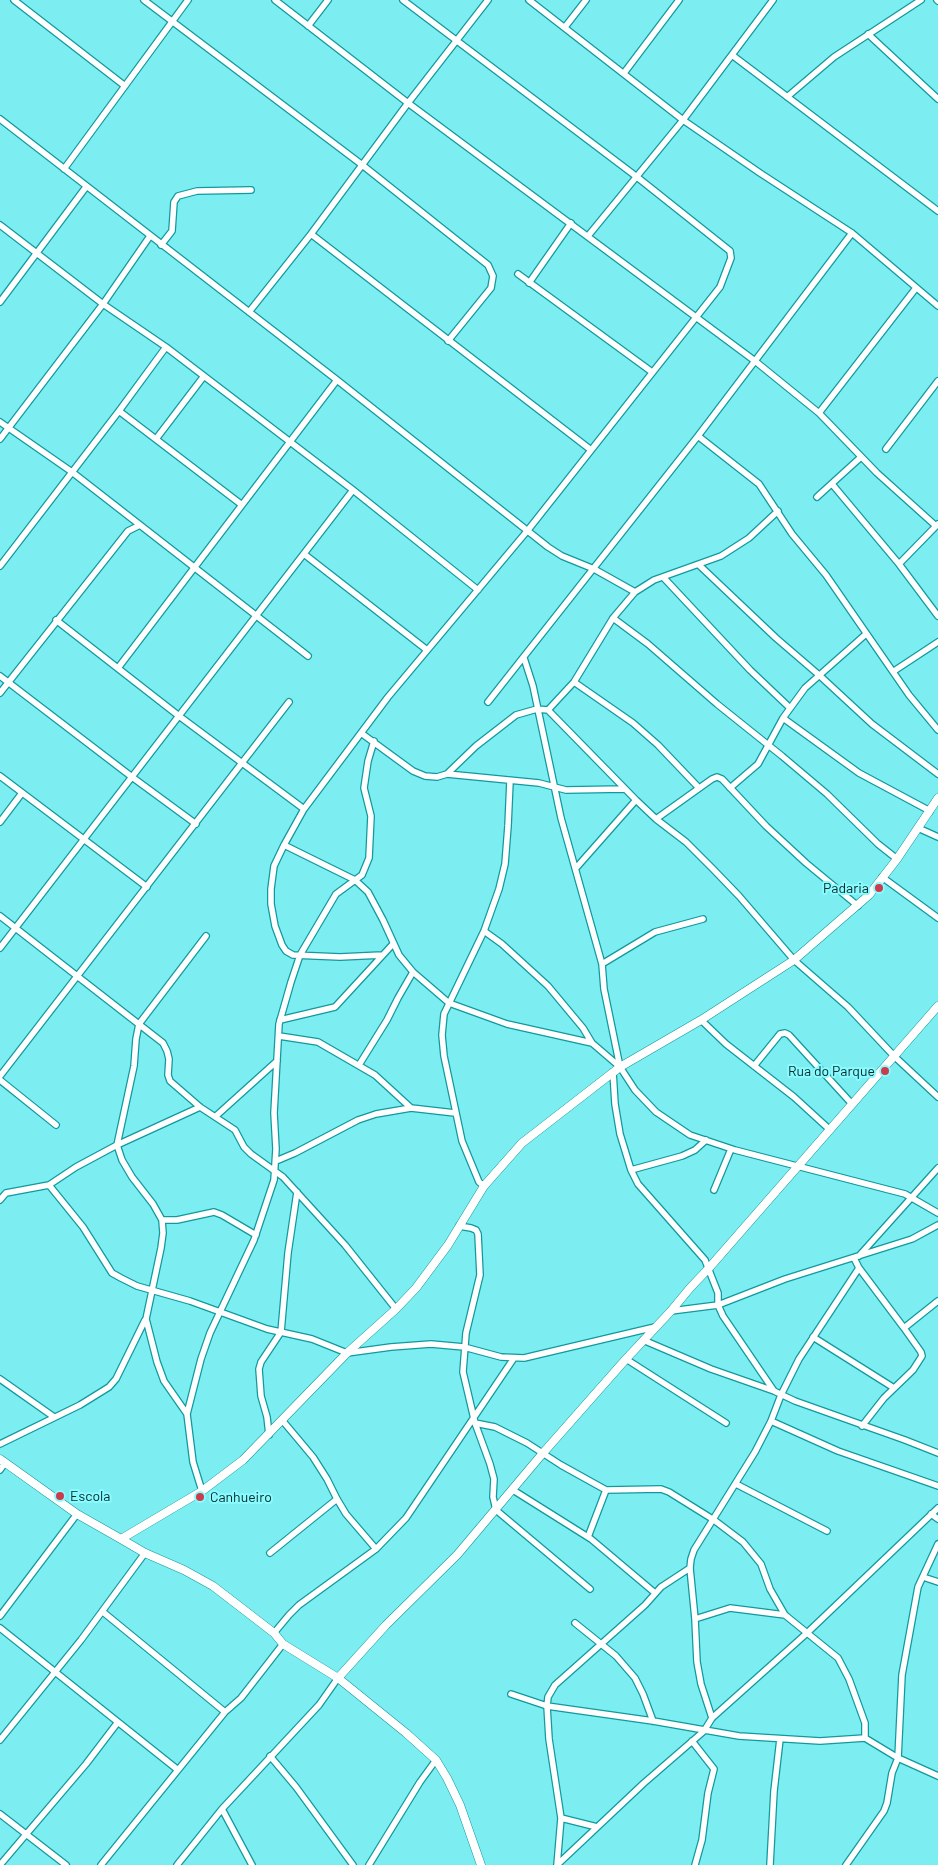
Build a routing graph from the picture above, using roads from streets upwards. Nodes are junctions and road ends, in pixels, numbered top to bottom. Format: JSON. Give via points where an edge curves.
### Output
{"nodes":[{"id":1,"x":14,"y":0,"type":"edge"},
{"id":2,"x":144,"y":0,"type":"edge"},
{"id":3,"x":188,"y":0,"type":"edge"},
{"id":4,"x":275,"y":0,"type":"edge"},
{"id":5,"x":328,"y":0,"type":"edge"},
{"id":6,"x":403,"y":0,"type":"edge"},
{"id":7,"x":488,"y":0,"type":"edge"},
{"id":8,"x":529,"y":0,"type":"edge"},
{"id":9,"x":586,"y":0,"type":"edge"},
{"id":10,"x":679,"y":0,"type":"edge"},
{"id":11,"x":772,"y":0,"type":"edge"},
{"id":12,"x":921,"y":0,"type":"edge"},
{"id":13,"x":172,"y":21,"type":"junction"},
{"id":14,"x":308,"y":26,"type":"junction"},
{"id":15,"x":565,"y":27,"type":"junction"},
{"id":16,"x":868,"y":34,"type":"junction"},
{"id":17,"x":457,"y":40,"type":"junction"},
{"id":18,"x":732,"y":55,"type":"junction"},
{"id":19,"x":624,"y":73,"type":"junction"},
{"id":20,"x":125,"y":86,"type":"junction"},
{"id":21,"x":787,"y":97,"type":"junction"},
{"id":22,"x":938,"y":99,"type":"edge"},
{"id":23,"x":408,"y":103,"type":"junction"},
{"id":24,"x":0,"y":120,"type":"edge"},
{"id":25,"x":683,"y":120,"type":"junction"},
{"id":26,"x":361,"y":164,"type":"junction"},
{"id":27,"x":64,"y":169,"type":"junction"},
{"id":28,"x":637,"y":177,"type":"junction"},
{"id":29,"x":86,"y":187,"type":"junction"},
{"id":30,"x":251,"y":190,"type":"dead end"},
{"id":31,"x":938,"y":211,"type":"edge"},
{"id":32,"x":571,"y":223,"type":"junction"},
{"id":33,"x":0,"y":224,"type":"edge"},
{"id":34,"x":852,"y":232,"type":"junction"},
{"id":35,"x":311,"y":234,"type":"junction"},
{"id":36,"x":150,"y":236,"type":"junction"},
{"id":37,"x":588,"y":236,"type":"junction"},
{"id":38,"x":161,"y":244,"type":"junction"},
{"id":39,"x":37,"y":254,"type":"junction"},
{"id":40,"x":518,"y":274,"type":"dead end"},
{"id":41,"x":529,"y":282,"type":"junction"},
{"id":42,"x":916,"y":288,"type":"junction"},
{"id":43,"x":0,"y":302,"type":"edge"},
{"id":44,"x":103,"y":304,"type":"junction"},
{"id":45,"x":938,"y":306,"type":"edge"},
{"id":46,"x":249,"y":312,"type":"junction"},
{"id":47,"x":696,"y":317,"type":"junction"},
{"id":48,"x":448,"y":341,"type":"junction"},
{"id":49,"x":166,"y":347,"type":"junction"},
{"id":50,"x":755,"y":361,"type":"junction"},
{"id":51,"x":652,"y":372,"type":"junction"},
{"id":52,"x":204,"y":376,"type":"junction"},
{"id":53,"x":337,"y":380,"type":"junction"},
{"id":54,"x":938,"y":381,"type":"edge"},
{"id":55,"x":119,"y":411,"type":"junction"},
{"id":56,"x":819,"y":413,"type":"junction"},
{"id":57,"x":0,"y":422,"type":"edge"},
{"id":58,"x":8,"y":428,"type":"junction"},
{"id":59,"x":698,"y":436,"type":"junction"},
{"id":60,"x":0,"y":439,"type":"edge"},
{"id":61,"x":156,"y":439,"type":"junction"},
{"id":62,"x":289,"y":442,"type":"junction"},
{"id":63,"x":886,"y":449,"type":"dead end"},
{"id":64,"x":591,"y":450,"type":"junction"},
{"id":65,"x":861,"y":457,"type":"junction"},
{"id":66,"x":72,"y":472,"type":"junction"},
{"id":67,"x":832,"y":484,"type":"junction"},
{"id":68,"x":353,"y":490,"type":"junction"},
{"id":69,"x":817,"y":497,"type":"dead end"},
{"id":70,"x":242,"y":505,"type":"junction"},
{"id":71,"x":778,"y":512,"type":"junction"},
{"id":72,"x":129,"y":516,"type":"junction"},
{"id":73,"x":140,"y":525,"type":"junction"},
{"id":74,"x":937,"y":525,"type":"edge"},
{"id":75,"x":528,"y":530,"type":"junction"},
{"id":76,"x":128,"y":531,"type":"junction"},
{"id":77,"x":304,"y":554,"type":"junction"},
{"id":78,"x":900,"y":564,"type":"junction"},
{"id":79,"x":699,"y":565,"type":"junction"},
{"id":80,"x":0,"y":566,"type":"edge"},
{"id":81,"x":194,"y":568,"type":"junction"},
{"id":82,"x":594,"y":569,"type":"junction"},
{"id":83,"x":663,"y":577,"type":"junction"},
{"id":84,"x":478,"y":590,"type":"junction"},
{"id":85,"x":635,"y":592,"type":"junction"},
{"id":86,"x":257,"y":616,"type":"junction"},
{"id":87,"x":938,"y":616,"type":"edge"},
{"id":88,"x":613,"y":618,"type":"junction"},
{"id":89,"x":56,"y":620,"type":"junction"},
{"id":90,"x":866,"y":634,"type":"junction"},
{"id":91,"x":938,"y":642,"type":"edge"},
{"id":92,"x":427,"y":650,"type":"junction"},
{"id":93,"x":308,"y":656,"type":"dead end"},
{"id":94,"x":524,"y":658,"type":"junction"},
{"id":95,"x":118,"y":668,"type":"junction"},
{"id":96,"x":894,"y":672,"type":"junction"},
{"id":97,"x":819,"y":675,"type":"junction"},
{"id":98,"x":0,"y":676,"type":"edge"},
{"id":99,"x":8,"y":682,"type":"junction"},
{"id":100,"x":574,"y":682,"type":"junction"},
{"id":101,"x":0,"y":693,"type":"edge"},
{"id":102,"x":289,"y":702,"type":"dead end"},
{"id":103,"x":488,"y":702,"type":"dead end"},
{"id":104,"x":790,"y":708,"type":"junction"},
{"id":105,"x":537,"y":709,"type":"junction"},
{"id":106,"x":548,"y":710,"type":"junction"},
{"id":107,"x":179,"y":716,"type":"junction"},
{"id":108,"x":783,"y":718,"type":"junction"},
{"id":109,"x":938,"y":730,"type":"edge"},
{"id":110,"x":361,"y":733,"type":"junction"},
{"id":111,"x":374,"y":741,"type":"junction"},
{"id":112,"x":769,"y":746,"type":"junction"},
{"id":113,"x":243,"y":764,"type":"junction"},
{"id":114,"x":447,"y":774,"type":"junction"},
{"id":115,"x":938,"y":774,"type":"edge"},
{"id":116,"x":0,"y":776,"type":"edge"},
{"id":117,"x":132,"y":777,"type":"junction"},
{"id":118,"x":510,"y":781,"type":"junction"},
{"id":119,"x":554,"y":786,"type":"junction"},
{"id":120,"x":699,"y":788,"type":"junction"},
{"id":121,"x":730,"y":788,"type":"junction"},
{"id":122,"x":624,"y":789,"type":"junction"},
{"id":123,"x":22,"y":793,"type":"junction"},
{"id":124,"x":938,"y":798,"type":"edge"},
{"id":125,"x":636,"y":800,"type":"junction"},
{"id":126,"x":304,"y":809,"type":"junction"},
{"id":127,"x":930,"y":811,"type":"junction"},
{"id":128,"x":656,"y":819,"type":"junction"},
{"id":129,"x":0,"y":822,"type":"edge"},
{"id":130,"x":196,"y":824,"type":"junction"},
{"id":131,"x":918,"y":828,"type":"junction"},
{"id":132,"x":938,"y":837,"type":"edge"},
{"id":133,"x":84,"y":839,"type":"junction"},
{"id":134,"x":284,"y":845,"type":"junction"},
{"id":135,"x":897,"y":859,"type":"junction"},
{"id":136,"x":576,"y":868,"type":"junction"},
{"id":137,"x":882,"y":877,"type":"junction"},
{"id":138,"x":356,"y":880,"type":"junction"},
{"id":139,"x":147,"y":887,"type":"junction"},
{"id":140,"x":858,"y":906,"type":"junction"},
{"id":141,"x":0,"y":916,"type":"edge"},
{"id":142,"x":938,"y":918,"type":"edge"},
{"id":143,"x":703,"y":919,"type":"dead end"},
{"id":144,"x":15,"y":928,"type":"junction"},
{"id":145,"x":484,"y":931,"type":"junction"},
{"id":146,"x":206,"y":936,"type":"dead end"},
{"id":147,"x":393,"y":944,"type":"junction"},
{"id":148,"x":0,"y":948,"type":"edge"},
{"id":149,"x":300,"y":955,"type":"junction"},
{"id":150,"x":382,"y":955,"type":"junction"},
{"id":151,"x":794,"y":960,"type":"junction"},
{"id":152,"x":602,"y":964,"type":"junction"},
{"id":153,"x":413,"y":972,"type":"junction"},
{"id":154,"x":78,"y":976,"type":"junction"},
{"id":155,"x":449,"y":1003,"type":"junction"},
{"id":156,"x":938,"y":1006,"type":"edge"},
{"id":157,"x":280,"y":1020,"type":"junction"},
{"id":158,"x":701,"y":1020,"type":"junction"},
{"id":159,"x":139,"y":1024,"type":"junction"},
{"id":160,"x":279,"y":1036,"type":"junction"},
{"id":161,"x":592,"y":1043,"type":"junction"},
{"id":162,"x":894,"y":1056,"type":"junction"},
{"id":163,"x":277,"y":1061,"type":"junction"},
{"id":164,"x":359,"y":1065,"type":"junction"},
{"id":165,"x":754,"y":1066,"type":"junction"},
{"id":166,"x":616,"y":1070,"type":"junction"},
{"id":167,"x":0,"y":1076,"type":"edge"},
{"id":168,"x":0,"y":1080,"type":"edge"},
{"id":169,"x":938,"y":1097,"type":"edge"},
{"id":170,"x":852,"y":1104,"type":"junction"},
{"id":171,"x":200,"y":1107,"type":"junction"},
{"id":172,"x":411,"y":1108,"type":"junction"},
{"id":173,"x":455,"y":1112,"type":"junction"},
{"id":174,"x":216,"y":1116,"type":"junction"},
{"id":175,"x":56,"y":1125,"type":"dead end"},
{"id":176,"x":829,"y":1129,"type":"junction"},
{"id":177,"x":706,"y":1140,"type":"junction"},
{"id":178,"x":117,"y":1145,"type":"junction"},
{"id":179,"x":731,"y":1148,"type":"junction"},
{"id":180,"x":276,"y":1161,"type":"junction"},
{"id":181,"x":798,"y":1166,"type":"junction"},
{"id":182,"x":938,"y":1168,"type":"edge"},
{"id":183,"x":631,"y":1170,"type":"junction"},
{"id":184,"x":275,"y":1171,"type":"junction"},
{"id":185,"x":49,"y":1186,"type":"junction"},
{"id":186,"x":484,"y":1186,"type":"junction"},
{"id":187,"x":714,"y":1190,"type":"dead end"},
{"id":188,"x":296,"y":1192,"type":"junction"},
{"id":189,"x":912,"y":1196,"type":"junction"},
{"id":190,"x":0,"y":1200,"type":"edge"},
{"id":191,"x":938,"y":1213,"type":"edge"},
{"id":192,"x":162,"y":1220,"type":"junction"},
{"id":193,"x":938,"y":1225,"type":"edge"},
{"id":194,"x":459,"y":1226,"type":"junction"},
{"id":195,"x":256,"y":1235,"type":"junction"},
{"id":196,"x":856,"y":1257,"type":"junction"},
{"id":197,"x":709,"y":1268,"type":"junction"},
{"id":198,"x":858,"y":1268,"type":"junction"},
{"id":199,"x":152,"y":1290,"type":"junction"},
{"id":200,"x":938,"y":1301,"type":"edge"},
{"id":201,"x":718,"y":1305,"type":"junction"},
{"id":202,"x":396,"y":1309,"type":"junction"},
{"id":203,"x":219,"y":1311,"type":"junction"},
{"id":204,"x":671,"y":1311,"type":"junction"},
{"id":205,"x":146,"y":1319,"type":"junction"},
{"id":206,"x":655,"y":1327,"type":"junction"},
{"id":207,"x":904,"y":1328,"type":"junction"},
{"id":208,"x":281,"y":1332,"type":"junction"},
{"id":209,"x":813,"y":1337,"type":"junction"},
{"id":210,"x":643,"y":1340,"type":"junction"},
{"id":211,"x":464,"y":1347,"type":"junction"},
{"id":212,"x":347,"y":1353,"type":"junction"},
{"id":213,"x":514,"y":1358,"type":"junction"},
{"id":214,"x":626,"y":1359,"type":"junction"},
{"id":215,"x":0,"y":1379,"type":"edge"},
{"id":216,"x":894,"y":1388,"type":"junction"},
{"id":217,"x":774,"y":1391,"type":"junction"},
{"id":218,"x":781,"y":1395,"type":"junction"},
{"id":219,"x":187,"y":1414,"type":"junction"},
{"id":220,"x":54,"y":1417,"type":"junction"},
{"id":221,"x":282,"y":1420,"type":"junction"},
{"id":222,"x":474,"y":1421,"type":"junction"},
{"id":223,"x":771,"y":1421,"type":"junction"},
{"id":224,"x":726,"y":1423,"type":"dead end"},
{"id":225,"x":862,"y":1426,"type":"junction"},
{"id":226,"x":269,"y":1435,"type":"junction"},
{"id":227,"x":0,"y":1444,"type":"edge"},
{"id":228,"x":938,"y":1453,"type":"edge"},
{"id":229,"x":543,"y":1454,"type":"junction"},
{"id":230,"x":2,"y":1464,"type":"edge"},
{"id":231,"x":736,"y":1484,"type":"junction"},
{"id":232,"x":938,"y":1486,"type":"edge"},
{"id":233,"x":513,"y":1490,"type":"junction"},
{"id":234,"x":606,"y":1490,"type":"junction"},
{"id":235,"x":202,"y":1491,"type":"junction"},
{"id":236,"x":336,"y":1499,"type":"junction"},
{"id":237,"x":938,"y":1508,"type":"edge"},
{"id":238,"x":496,"y":1510,"type":"junction"},
{"id":239,"x":78,"y":1514,"type":"junction"},
{"id":240,"x":931,"y":1514,"type":"junction"},
{"id":241,"x":938,"y":1519,"type":"edge"},
{"id":242,"x":714,"y":1520,"type":"junction"},
{"id":243,"x":827,"y":1531,"type":"dead end"},
{"id":244,"x":588,"y":1537,"type":"junction"},
{"id":245,"x":121,"y":1539,"type":"junction"},
{"id":246,"x":938,"y":1544,"type":"edge"},
{"id":247,"x":376,"y":1549,"type":"junction"},
{"id":248,"x":145,"y":1553,"type":"junction"},
{"id":249,"x":270,"y":1553,"type":"dead end"},
{"id":250,"x":690,"y":1568,"type":"junction"},
{"id":251,"x":923,"y":1577,"type":"junction"},
{"id":252,"x":938,"y":1582,"type":"edge"},
{"id":253,"x":590,"y":1589,"type":"dead end"},
{"id":254,"x":655,"y":1592,"type":"junction"},
{"id":255,"x":102,"y":1612,"type":"junction"},
{"id":256,"x":785,"y":1614,"type":"junction"},
{"id":257,"x":0,"y":1616,"type":"edge"},
{"id":258,"x":695,"y":1620,"type":"junction"},
{"id":259,"x":575,"y":1622,"type":"dead end"},
{"id":260,"x":0,"y":1628,"type":"edge"},
{"id":261,"x":274,"y":1633,"type":"junction"},
{"id":262,"x":807,"y":1633,"type":"junction"},
{"id":263,"x":602,"y":1643,"type":"junction"},
{"id":264,"x":282,"y":1644,"type":"junction"},
{"id":265,"x":56,"y":1672,"type":"junction"},
{"id":266,"x":338,"y":1678,"type":"junction"},
{"id":267,"x":511,"y":1694,"type":"dead end"},
{"id":268,"x":547,"y":1706,"type":"junction"},
{"id":269,"x":225,"y":1712,"type":"junction"},
{"id":270,"x":712,"y":1718,"type":"junction"},
{"id":271,"x":653,"y":1721,"type":"junction"},
{"id":272,"x":118,"y":1722,"type":"junction"},
{"id":273,"x":704,"y":1731,"type":"junction"},
{"id":274,"x":865,"y":1738,"type":"junction"},
{"id":275,"x":780,"y":1739,"type":"junction"},
{"id":276,"x":0,"y":1740,"type":"edge"},
{"id":277,"x":692,"y":1741,"type":"junction"},
{"id":278,"x":270,"y":1756,"type":"junction"},
{"id":279,"x":898,"y":1758,"type":"junction"},
{"id":280,"x":436,"y":1760,"type":"junction"},
{"id":281,"x":178,"y":1770,"type":"junction"},
{"id":282,"x":938,"y":1776,"type":"edge"},
{"id":283,"x":222,"y":1809,"type":"junction"},
{"id":284,"x":0,"y":1814,"type":"edge"},
{"id":285,"x":561,"y":1818,"type":"junction"},
{"id":286,"x":597,"y":1827,"type":"junction"},
{"id":287,"x":27,"y":1834,"type":"junction"},
{"id":288,"x":0,"y":1865,"type":"edge"},
{"id":289,"x":66,"y":1865,"type":"edge"},
{"id":290,"x":101,"y":1865,"type":"edge"},
{"id":291,"x":177,"y":1865,"type":"edge"},
{"id":292,"x":252,"y":1865,"type":"edge"},
{"id":293,"x":353,"y":1865,"type":"edge"},
{"id":294,"x":370,"y":1865,"type":"edge"},
{"id":295,"x":481,"y":1865,"type":"edge"},
{"id":296,"x":557,"y":1865,"type":"edge"},
{"id":297,"x":695,"y":1865,"type":"edge"},
{"id":298,"x":770,"y":1865,"type":"edge"},
{"id":299,"x":846,"y":1865,"type":"edge"}],
"edges":[{"from":1,"to":20,"type":"street"},
{"from":2,"to":13,"type":"street"},
{"from":3,"to":13,"type":"street"},
{"from":4,"to":14,"type":"street"},
{"from":5,"to":14,"type":"street"},
{"from":6,"to":17,"type":"street"},
{"from":7,"to":17,"type":"street"},
{"from":8,"to":15,"type":"street"},
{"from":9,"to":15,"type":"street"},
{"from":10,"to":19,"type":"street"},
{"from":11,"to":18,"type":"street"},
{"from":12,"to":16,"type":"street"},
{"from":13,"to":20,"type":"street"},
{"from":13,"to":26,"type":"street"},
{"from":14,"to":23,"type":"street"},
{"from":15,"to":19,"type":"street"},
{"from":16,"to":21,"type":"street","via":[[834,57]]},
{"from":16,"to":22,"type":"street"},
{"from":17,"to":23,"type":"street"},
{"from":17,"to":28,"type":"street"},
{"from":18,"to":21,"type":"street"},
{"from":18,"to":25,"type":"street"},
{"from":19,"to":25,"type":"street"},
{"from":20,"to":27,"type":"street"},
{"from":21,"to":31,"type":"street"},
{"from":23,"to":26,"type":"street"},
{"from":23,"to":32,"type":"street"},
{"from":24,"to":27,"type":"street"},
{"from":25,"to":28,"type":"street"},
{"from":25,"to":34,"type":"street"},
{"from":26,"to":35,"type":"street"},
{"from":26,"to":48,"type":"street","via":[[488,265],[493,276],[490,288]]},
{"from":27,"to":29,"type":"street"},
{"from":28,"to":37,"type":"street"},
{"from":28,"to":47,"type":"street","via":[[730,251],[729,268],[720,287]]},
{"from":29,"to":36,"type":"street"},
{"from":29,"to":39,"type":"street"},
{"from":30,"to":38,"type":"street","via":[[197,190],[178,196],[174,202],[172,231]]},
{"from":32,"to":37,"type":"street"},
{"from":32,"to":41,"type":"street"},
{"from":33,"to":39,"type":"street"},
{"from":34,"to":42,"type":"street"},
{"from":34,"to":50,"type":"street"},
{"from":35,"to":46,"type":"street"},
{"from":35,"to":48,"type":"street"},
{"from":36,"to":38,"type":"street"},
{"from":36,"to":44,"type":"street"},
{"from":37,"to":47,"type":"street"},
{"from":38,"to":46,"type":"street"},
{"from":39,"to":43,"type":"street"},
{"from":39,"to":44,"type":"street"},
{"from":40,"to":41,"type":"street"},
{"from":41,"to":51,"type":"street"},
{"from":42,"to":45,"type":"street"},
{"from":42,"to":56,"type":"street"},
{"from":44,"to":49,"type":"street"},
{"from":44,"to":58,"type":"street"},
{"from":46,"to":53,"type":"street"},
{"from":47,"to":50,"type":"street"},
{"from":47,"to":51,"type":"street"},
{"from":48,"to":64,"type":"street"},
{"from":49,"to":52,"type":"street"},
{"from":49,"to":55,"type":"street"},
{"from":50,"to":56,"type":"street"},
{"from":50,"to":59,"type":"street"},
{"from":51,"to":64,"type":"street"},
{"from":52,"to":61,"type":"street"},
{"from":52,"to":62,"type":"street"},
{"from":53,"to":62,"type":"street"},
{"from":53,"to":75,"type":"street"},
{"from":54,"to":63,"type":"street"},
{"from":55,"to":61,"type":"street"},
{"from":55,"to":66,"type":"street"},
{"from":56,"to":65,"type":"street"},
{"from":57,"to":58,"type":"street"},
{"from":58,"to":60,"type":"street"},
{"from":58,"to":66,"type":"street"},
{"from":59,"to":71,"type":"street","via":[[751,476]]},
{"from":59,"to":82,"type":"street"},
{"from":61,"to":70,"type":"street"},
{"from":62,"to":68,"type":"street"},
{"from":62,"to":70,"type":"street"},
{"from":64,"to":75,"type":"street"},
{"from":65,"to":67,"type":"street"},
{"from":65,"to":74,"type":"street"},
{"from":66,"to":72,"type":"street"},
{"from":66,"to":80,"type":"street"},
{"from":67,"to":69,"type":"street"},
{"from":67,"to":78,"type":"street"},
{"from":68,"to":77,"type":"street"},
{"from":68,"to":84,"type":"street"},
{"from":70,"to":81,"type":"street"},
{"from":71,"to":79,"type":"street","via":[[749,538],[721,556]]},
{"from":71,"to":90,"type":"street"},
{"from":72,"to":73,"type":"street"},
{"from":72,"to":76,"type":"street"},
{"from":73,"to":76,"type":"street"},
{"from":73,"to":81,"type":"street"},
{"from":74,"to":78,"type":"street"},
{"from":75,"to":82,"type":"street","via":[[562,556]]},
{"from":75,"to":84,"type":"street"},
{"from":76,"to":89,"type":"street"},
{"from":77,"to":86,"type":"street"},
{"from":77,"to":92,"type":"street"},
{"from":78,"to":87,"type":"street"},
{"from":79,"to":83,"type":"street"},
{"from":79,"to":97,"type":"street"},
{"from":81,"to":86,"type":"street"},
{"from":81,"to":95,"type":"street"},
{"from":82,"to":85,"type":"street"},
{"from":82,"to":94,"type":"street"},
{"from":83,"to":85,"type":"street"},
{"from":83,"to":104,"type":"street"},
{"from":84,"to":92,"type":"street"},
{"from":85,"to":88,"type":"street"},
{"from":86,"to":93,"type":"street"},
{"from":86,"to":107,"type":"street"},
{"from":88,"to":100,"type":"street"},
{"from":88,"to":112,"type":"street"},
{"from":89,"to":95,"type":"street"},
{"from":89,"to":99,"type":"street"},
{"from":90,"to":96,"type":"street"},
{"from":90,"to":97,"type":"street"},
{"from":91,"to":96,"type":"street"},
{"from":92,"to":110,"type":"street"},
{"from":94,"to":103,"type":"street"},
{"from":94,"to":105,"type":"street"},
{"from":95,"to":107,"type":"street"},
{"from":96,"to":109,"type":"street"},
{"from":97,"to":104,"type":"street"},
{"from":97,"to":115,"type":"street","via":[[872,724]]},
{"from":98,"to":99,"type":"street"},
{"from":99,"to":101,"type":"street"},
{"from":99,"to":117,"type":"street"},
{"from":100,"to":106,"type":"street"},
{"from":100,"to":120,"type":"street","via":[[633,723]]},
{"from":102,"to":113,"type":"street"},
{"from":104,"to":108,"type":"street"},
{"from":105,"to":106,"type":"street"},
{"from":105,"to":114,"type":"street","via":[[516,715]]},
{"from":105,"to":119,"type":"street"},
{"from":106,"to":122,"type":"street"},
{"from":107,"to":113,"type":"street"},
{"from":107,"to":117,"type":"street"},
{"from":108,"to":112,"type":"street"},
{"from":108,"to":127,"type":"street","via":[[859,773]]},
{"from":110,"to":111,"type":"street"},
{"from":110,"to":126,"type":"street"},
{"from":111,"to":114,"type":"street","via":[[413,771],[437,778]]},
{"from":111,"to":138,"type":"street","via":[[364,788],[371,816],[369,858],[362,875]]},
{"from":112,"to":121,"type":"street","via":[[758,764]]},
{"from":112,"to":135,"type":"street"},
{"from":113,"to":126,"type":"street"},
{"from":113,"to":130,"type":"street"},
{"from":114,"to":118,"type":"street"},
{"from":116,"to":123,"type":"street"},
{"from":117,"to":130,"type":"street"},
{"from":117,"to":133,"type":"street"},
{"from":118,"to":119,"type":"street"},
{"from":118,"to":145,"type":"street","via":[[504,864]]},
{"from":119,"to":122,"type":"street","via":[[566,790]]},
{"from":119,"to":136,"type":"street"},
{"from":120,"to":121,"type":"street","via":[[717,777]]},
{"from":120,"to":128,"type":"street"},
{"from":121,"to":140,"type":"street","via":[[806,863]]},
{"from":122,"to":125,"type":"street"},
{"from":123,"to":129,"type":"street"},
{"from":123,"to":133,"type":"street"},
{"from":124,"to":127,"type":"street"},
{"from":125,"to":128,"type":"street"},
{"from":125,"to":136,"type":"street"},
{"from":126,"to":134,"type":"street"},
{"from":127,"to":131,"type":"street"},
{"from":128,"to":151,"type":"street","via":[[686,842],[733,889]]},
{"from":130,"to":139,"type":"street"},
{"from":131,"to":132,"type":"street"},
{"from":131,"to":135,"type":"street"},
{"from":133,"to":139,"type":"street"},
{"from":133,"to":144,"type":"street"},
{"from":134,"to":138,"type":"street"},
{"from":134,"to":149,"type":"street","via":[[274,866],[271,904],[282,945],[293,955]]},
{"from":135,"to":137,"type":"street"},
{"from":136,"to":152,"type":"street"},
{"from":137,"to":140,"type":"street"},
{"from":137,"to":142,"type":"street"},
{"from":138,"to":147,"type":"street","via":[[368,892]]},
{"from":138,"to":149,"type":"street","via":[[336,894]]},
{"from":139,"to":154,"type":"street"},
{"from":140,"to":151,"type":"street"},
{"from":141,"to":144,"type":"street"},
{"from":143,"to":152,"type":"street","via":[[655,932]]},
{"from":144,"to":148,"type":"street"},
{"from":144,"to":154,"type":"street"},
{"from":145,"to":155,"type":"street"},
{"from":145,"to":161,"type":"street","via":[[548,986]]},
{"from":146,"to":159,"type":"street"},
{"from":147,"to":150,"type":"street"},
{"from":147,"to":153,"type":"street"},
{"from":149,"to":150,"type":"street"},
{"from":149,"to":157,"type":"street"},
{"from":150,"to":157,"type":"street","via":[[335,1007]]},
{"from":151,"to":158,"type":"street"},
{"from":151,"to":162,"type":"street","via":[[848,1007]]},
{"from":152,"to":166,"type":"street"},
{"from":153,"to":155,"type":"street"},
{"from":153,"to":164,"type":"street"},
{"from":154,"to":159,"type":"street"},
{"from":154,"to":167,"type":"street"},
{"from":155,"to":161,"type":"street","via":[[507,1024]]},
{"from":155,"to":173,"type":"street","via":[[442,1034]]},
{"from":156,"to":162,"type":"street"},
{"from":157,"to":160,"type":"street"},
{"from":158,"to":165,"type":"street"},
{"from":158,"to":166,"type":"street"},
{"from":159,"to":171,"type":"street","via":[[163,1043],[170,1081]]},
{"from":159,"to":178,"type":"street","via":[[134,1066]]},
{"from":160,"to":163,"type":"street"},
{"from":160,"to":164,"type":"street","via":[[318,1042]]},
{"from":161,"to":166,"type":"street"},
{"from":162,"to":169,"type":"street"},
{"from":162,"to":170,"type":"street"},
{"from":163,"to":174,"type":"street"},
{"from":163,"to":180,"type":"street"},
{"from":164,"to":172,"type":"street"},
{"from":165,"to":170,"type":"street","via":[[780,1034],[785,1033]]},
{"from":165,"to":176,"type":"street"},
{"from":166,"to":177,"type":"street","via":[[656,1112],[690,1135]]},
{"from":166,"to":183,"type":"street","via":[[620,1134]]},
{"from":166,"to":186,"type":"street","via":[[522,1143]]},
{"from":168,"to":175,"type":"street"},
{"from":170,"to":176,"type":"street"},
{"from":171,"to":174,"type":"street"},
{"from":171,"to":178,"type":"street"},
{"from":172,"to":173,"type":"street"},
{"from":172,"to":180,"type":"street","via":[[358,1120]]},
{"from":173,"to":186,"type":"street","via":[[471,1165]]},
{"from":174,"to":184,"type":"street","via":[[234,1130],[251,1154]]},
{"from":176,"to":181,"type":"street"},
{"from":177,"to":179,"type":"street"},
{"from":177,"to":183,"type":"street","via":[[682,1156]]},
{"from":178,"to":185,"type":"street"},
{"from":178,"to":192,"type":"street","via":[[132,1177]]},
{"from":179,"to":181,"type":"street"},
{"from":179,"to":187,"type":"street"},
{"from":180,"to":184,"type":"street"},
{"from":181,"to":189,"type":"street"},
{"from":181,"to":197,"type":"street"},
{"from":182,"to":189,"type":"street"},
{"from":183,"to":197,"type":"street","via":[[638,1184]]},
{"from":184,"to":188,"type":"street"},
{"from":184,"to":195,"type":"street"},
{"from":185,"to":190,"type":"street","via":[[6,1193]]},
{"from":185,"to":199,"type":"street","via":[[83,1227],[112,1273]]},
{"from":186,"to":194,"type":"street"},
{"from":188,"to":202,"type":"street","via":[[345,1245]]},
{"from":188,"to":208,"type":"street"},
{"from":189,"to":191,"type":"street"},
{"from":189,"to":196,"type":"street"},
{"from":192,"to":195,"type":"street","via":[[214,1212]]},
{"from":192,"to":199,"type":"street","via":[[161,1248]]},
{"from":193,"to":196,"type":"street","via":[[912,1239]]},
{"from":194,"to":202,"type":"street","via":[[435,1264]]},
{"from":194,"to":211,"type":"street","via":[[476,1230],[479,1244],[480,1275]]},
{"from":195,"to":203,"type":"street"},
{"from":196,"to":198,"type":"street"},
{"from":196,"to":201,"type":"street","via":[[785,1279]]},
{"from":197,"to":201,"type":"street","via":[[718,1293]]},
{"from":197,"to":204,"type":"street"},
{"from":198,"to":207,"type":"street"},
{"from":198,"to":209,"type":"street"},
{"from":199,"to":203,"type":"street"},
{"from":199,"to":205,"type":"street"},
{"from":200,"to":207,"type":"street"},
{"from":201,"to":204,"type":"street"},
{"from":201,"to":217,"type":"street"},
{"from":202,"to":212,"type":"street"},
{"from":203,"to":208,"type":"street"},
{"from":203,"to":219,"type":"street","via":[[201,1359]]},
{"from":204,"to":206,"type":"street"},
{"from":205,"to":219,"type":"street","via":[[164,1381]]},
{"from":205,"to":220,"type":"street","via":[[110,1388]]},
{"from":206,"to":210,"type":"street"},
{"from":206,"to":213,"type":"street"},
{"from":207,"to":216,"type":"street","via":[[922,1356]]},
{"from":208,"to":212,"type":"street","via":[[312,1339]]},
{"from":208,"to":226,"type":"street","via":[[260,1362],[259,1369]]},
{"from":209,"to":216,"type":"street"},
{"from":209,"to":218,"type":"street"},
{"from":210,"to":214,"type":"street"},
{"from":210,"to":217,"type":"street"},
{"from":211,"to":212,"type":"street","via":[[431,1344]]},
{"from":211,"to":213,"type":"street"},
{"from":211,"to":222,"type":"street","via":[[463,1372]]},
{"from":212,"to":221,"type":"street"},
{"from":213,"to":222,"type":"street"},
{"from":214,"to":224,"type":"street"},
{"from":214,"to":229,"type":"street"},
{"from":215,"to":220,"type":"street"},
{"from":216,"to":225,"type":"street"},
{"from":217,"to":218,"type":"street"},
{"from":218,"to":223,"type":"street"},
{"from":218,"to":225,"type":"street"},
{"from":219,"to":235,"type":"street","via":[[193,1462]]},
{"from":220,"to":227,"type":"street"},
{"from":221,"to":226,"type":"street"},
{"from":221,"to":236,"type":"street","via":[[313,1457]]},
{"from":222,"to":229,"type":"street","via":[[495,1427]]},
{"from":222,"to":238,"type":"street","via":[[494,1480]]},
{"from":222,"to":247,"type":"street","via":[[406,1518]]},
{"from":223,"to":231,"type":"street"},
{"from":223,"to":232,"type":"street","via":[[838,1451]]},
{"from":225,"to":228,"type":"street"},
{"from":226,"to":235,"type":"street","via":[[243,1460]]},
{"from":229,"to":233,"type":"street"},
{"from":229,"to":234,"type":"street"},
{"from":230,"to":239,"type":"street"},
{"from":231,"to":242,"type":"street"},
{"from":231,"to":243,"type":"street"},
{"from":233,"to":238,"type":"street"},
{"from":233,"to":244,"type":"street"},
{"from":234,"to":242,"type":"street","via":[[662,1490]]},
{"from":234,"to":244,"type":"street"},
{"from":235,"to":245,"type":"street"},
{"from":236,"to":247,"type":"street"},
{"from":236,"to":249,"type":"street"},
{"from":237,"to":240,"type":"street"},
{"from":238,"to":253,"type":"street"},
{"from":238,"to":266,"type":"street"},
{"from":239,"to":245,"type":"street"},
{"from":239,"to":257,"type":"street"},
{"from":240,"to":241,"type":"street"},
{"from":240,"to":262,"type":"street"},
{"from":242,"to":250,"type":"street","via":[[694,1550]]},
{"from":242,"to":256,"type":"street","via":[[742,1542],[761,1564],[770,1589]]},
{"from":244,"to":254,"type":"street"},
{"from":245,"to":248,"type":"street"},
{"from":246,"to":251,"type":"street"},
{"from":247,"to":261,"type":"street","via":[[300,1605]]},
{"from":248,"to":255,"type":"street"},
{"from":248,"to":261,"type":"street","via":[[213,1586]]},
{"from":250,"to":254,"type":"street"},
{"from":250,"to":258,"type":"street"},
{"from":251,"to":252,"type":"street"},
{"from":251,"to":279,"type":"street","via":[[918,1587],[902,1675]]},
{"from":254,"to":263,"type":"street"},
{"from":255,"to":265,"type":"street"},
{"from":255,"to":269,"type":"street"},
{"from":256,"to":258,"type":"street","via":[[730,1608]]},
{"from":256,"to":262,"type":"street"},
{"from":258,"to":270,"type":"street","via":[[698,1668]]},
{"from":259,"to":263,"type":"street"},
{"from":260,"to":265,"type":"street"},
{"from":261,"to":264,"type":"street"},
{"from":262,"to":270,"type":"street"},
{"from":262,"to":274,"type":"street","via":[[838,1658],[865,1723]]},
{"from":263,"to":268,"type":"street","via":[[555,1684]]},
{"from":263,"to":271,"type":"street","via":[[635,1678]]},
{"from":264,"to":266,"type":"street"},
{"from":264,"to":269,"type":"street","via":[[241,1698]]},
{"from":265,"to":272,"type":"street"},
{"from":265,"to":276,"type":"street"},
{"from":266,"to":278,"type":"street","via":[[319,1705]]},
{"from":266,"to":280,"type":"street"},
{"from":267,"to":268,"type":"street"},
{"from":268,"to":271,"type":"street"},
{"from":268,"to":285,"type":"street"},
{"from":269,"to":281,"type":"street"},
{"from":270,"to":273,"type":"street"},
{"from":271,"to":273,"type":"street"},
{"from":272,"to":281,"type":"street"},
{"from":272,"to":287,"type":"street"},
{"from":273,"to":275,"type":"street"},
{"from":273,"to":277,"type":"street"},
{"from":274,"to":275,"type":"street","via":[[836,1741]]},
{"from":274,"to":279,"type":"street"},
{"from":275,"to":298,"type":"street"},
{"from":277,"to":286,"type":"street"},
{"from":277,"to":297,"type":"street","via":[[714,1769]]},
{"from":278,"to":283,"type":"street"},
{"from":278,"to":293,"type":"street"},
{"from":279,"to":282,"type":"street"},
{"from":279,"to":299,"type":"street","via":[[886,1807]]},
{"from":280,"to":294,"type":"street"},
{"from":280,"to":295,"type":"street","via":[[460,1805]]},
{"from":281,"to":290,"type":"street"},
{"from":283,"to":291,"type":"street"},
{"from":283,"to":292,"type":"street"},
{"from":284,"to":287,"type":"street"},
{"from":285,"to":286,"type":"street"},
{"from":285,"to":296,"type":"street"},
{"from":286,"to":296,"type":"street"},
{"from":287,"to":288,"type":"street"},
{"from":287,"to":289,"type":"street"}]}
